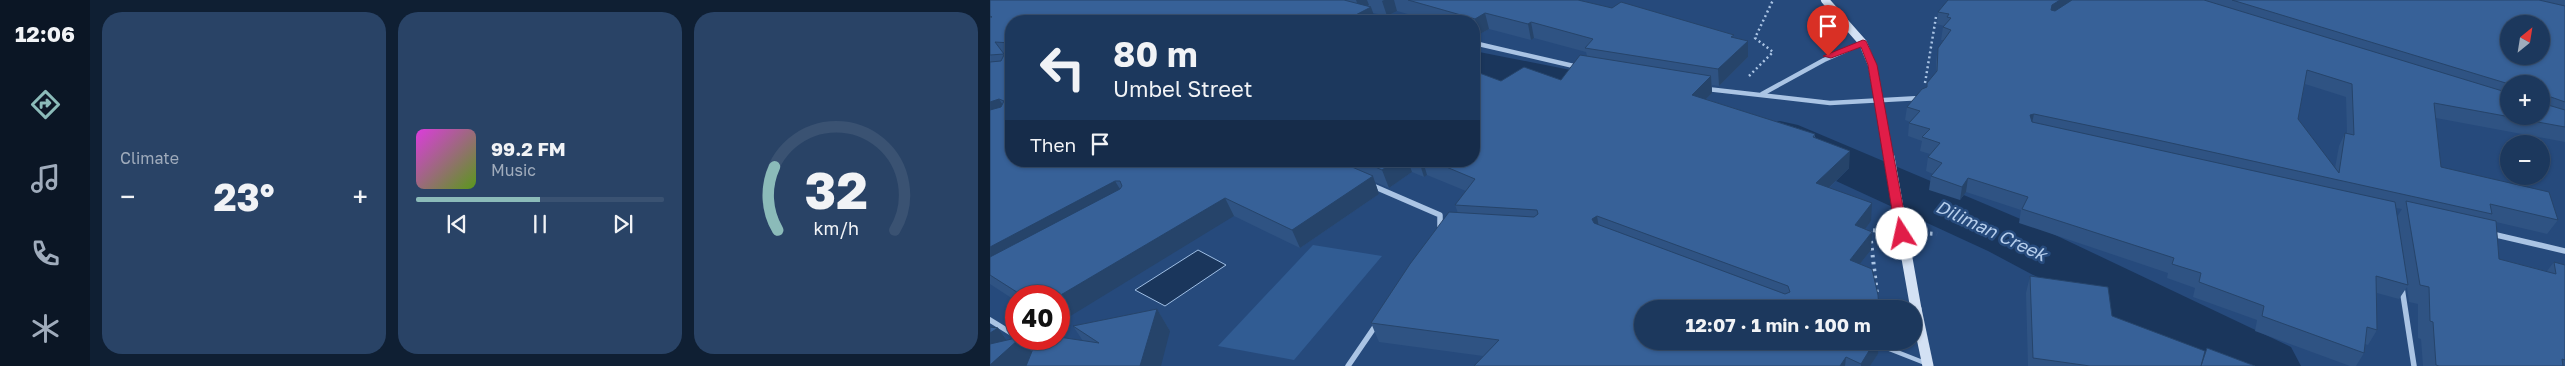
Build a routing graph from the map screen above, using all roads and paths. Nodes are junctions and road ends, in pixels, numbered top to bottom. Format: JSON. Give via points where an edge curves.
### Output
{"nodes":[{"id":1,"x":1773,"y":0,"type":"edge"},
{"id":2,"x":1825,"y":0,"type":"edge"},
{"id":3,"x":1360,"y":14,"type":"edge"},
{"id":4,"x":1364,"y":15,"type":"edge"},
{"id":5,"x":1936,"y":17,"type":"edge"},
{"id":6,"x":1863,"y":43,"type":"junction"},
{"id":7,"x":1480,"y":44,"type":"edge"},
{"id":8,"x":1758,"y":66,"type":"dead end"},
{"id":9,"x":1586,"y":69,"type":"edge"},
{"id":10,"x":1704,"y":89,"type":"edge"},
{"id":11,"x":1762,"y":95,"type":"junction"},
{"id":12,"x":1922,"y":98,"type":"joint"},
{"id":13,"x":1369,"y":184,"type":"edge"},
{"id":14,"x":2488,"y":233,"type":"edge"},
{"id":15,"x":1436,"y":234,"type":"edge"},
{"id":16,"x":2565,"y":251,"type":"edge"},
{"id":17,"x":2401,"y":279,"type":"edge"},
{"id":18,"x":1381,"y":317,"type":"edge"},
{"id":19,"x":990,"y":320,"type":"edge"},
{"id":20,"x":1005,"y":329,"type":"edge"},
{"id":21,"x":1891,"y":350,"type":"edge"},
{"id":22,"x":1927,"y":365,"type":"edge"},
{"id":23,"x":1348,"y":366,"type":"edge"},
{"id":24,"x":2414,"y":366,"type":"edge"}],
"edges":[{"from":1,"to":8,"type":"path","via":[[1755,38],[1773,52]]},
{"from":2,"to":6,"type":"street"},
{"from":3,"to":4,"type":"street"},
{"from":5,"to":12,"type":"path"},
{"from":6,"to":11,"type":"street","via":[[1828,56]]},
{"from":6,"to":22,"type":"street","bridge":true,"via":[[1872,65]]},
{"from":7,"to":9,"type":"street"},
{"from":10,"to":11,"type":"street"},
{"from":11,"to":12,"type":"street","via":[[1830,103]]},
{"from":13,"to":15,"type":"street","via":[[1440,215],[1442,226]]},
{"from":14,"to":16,"type":"street"},
{"from":17,"to":24,"type":"street"},
{"from":18,"to":23,"type":"street"},
{"from":19,"to":20,"type":"street"},
{"from":21,"to":22,"type":"lane"}]}
